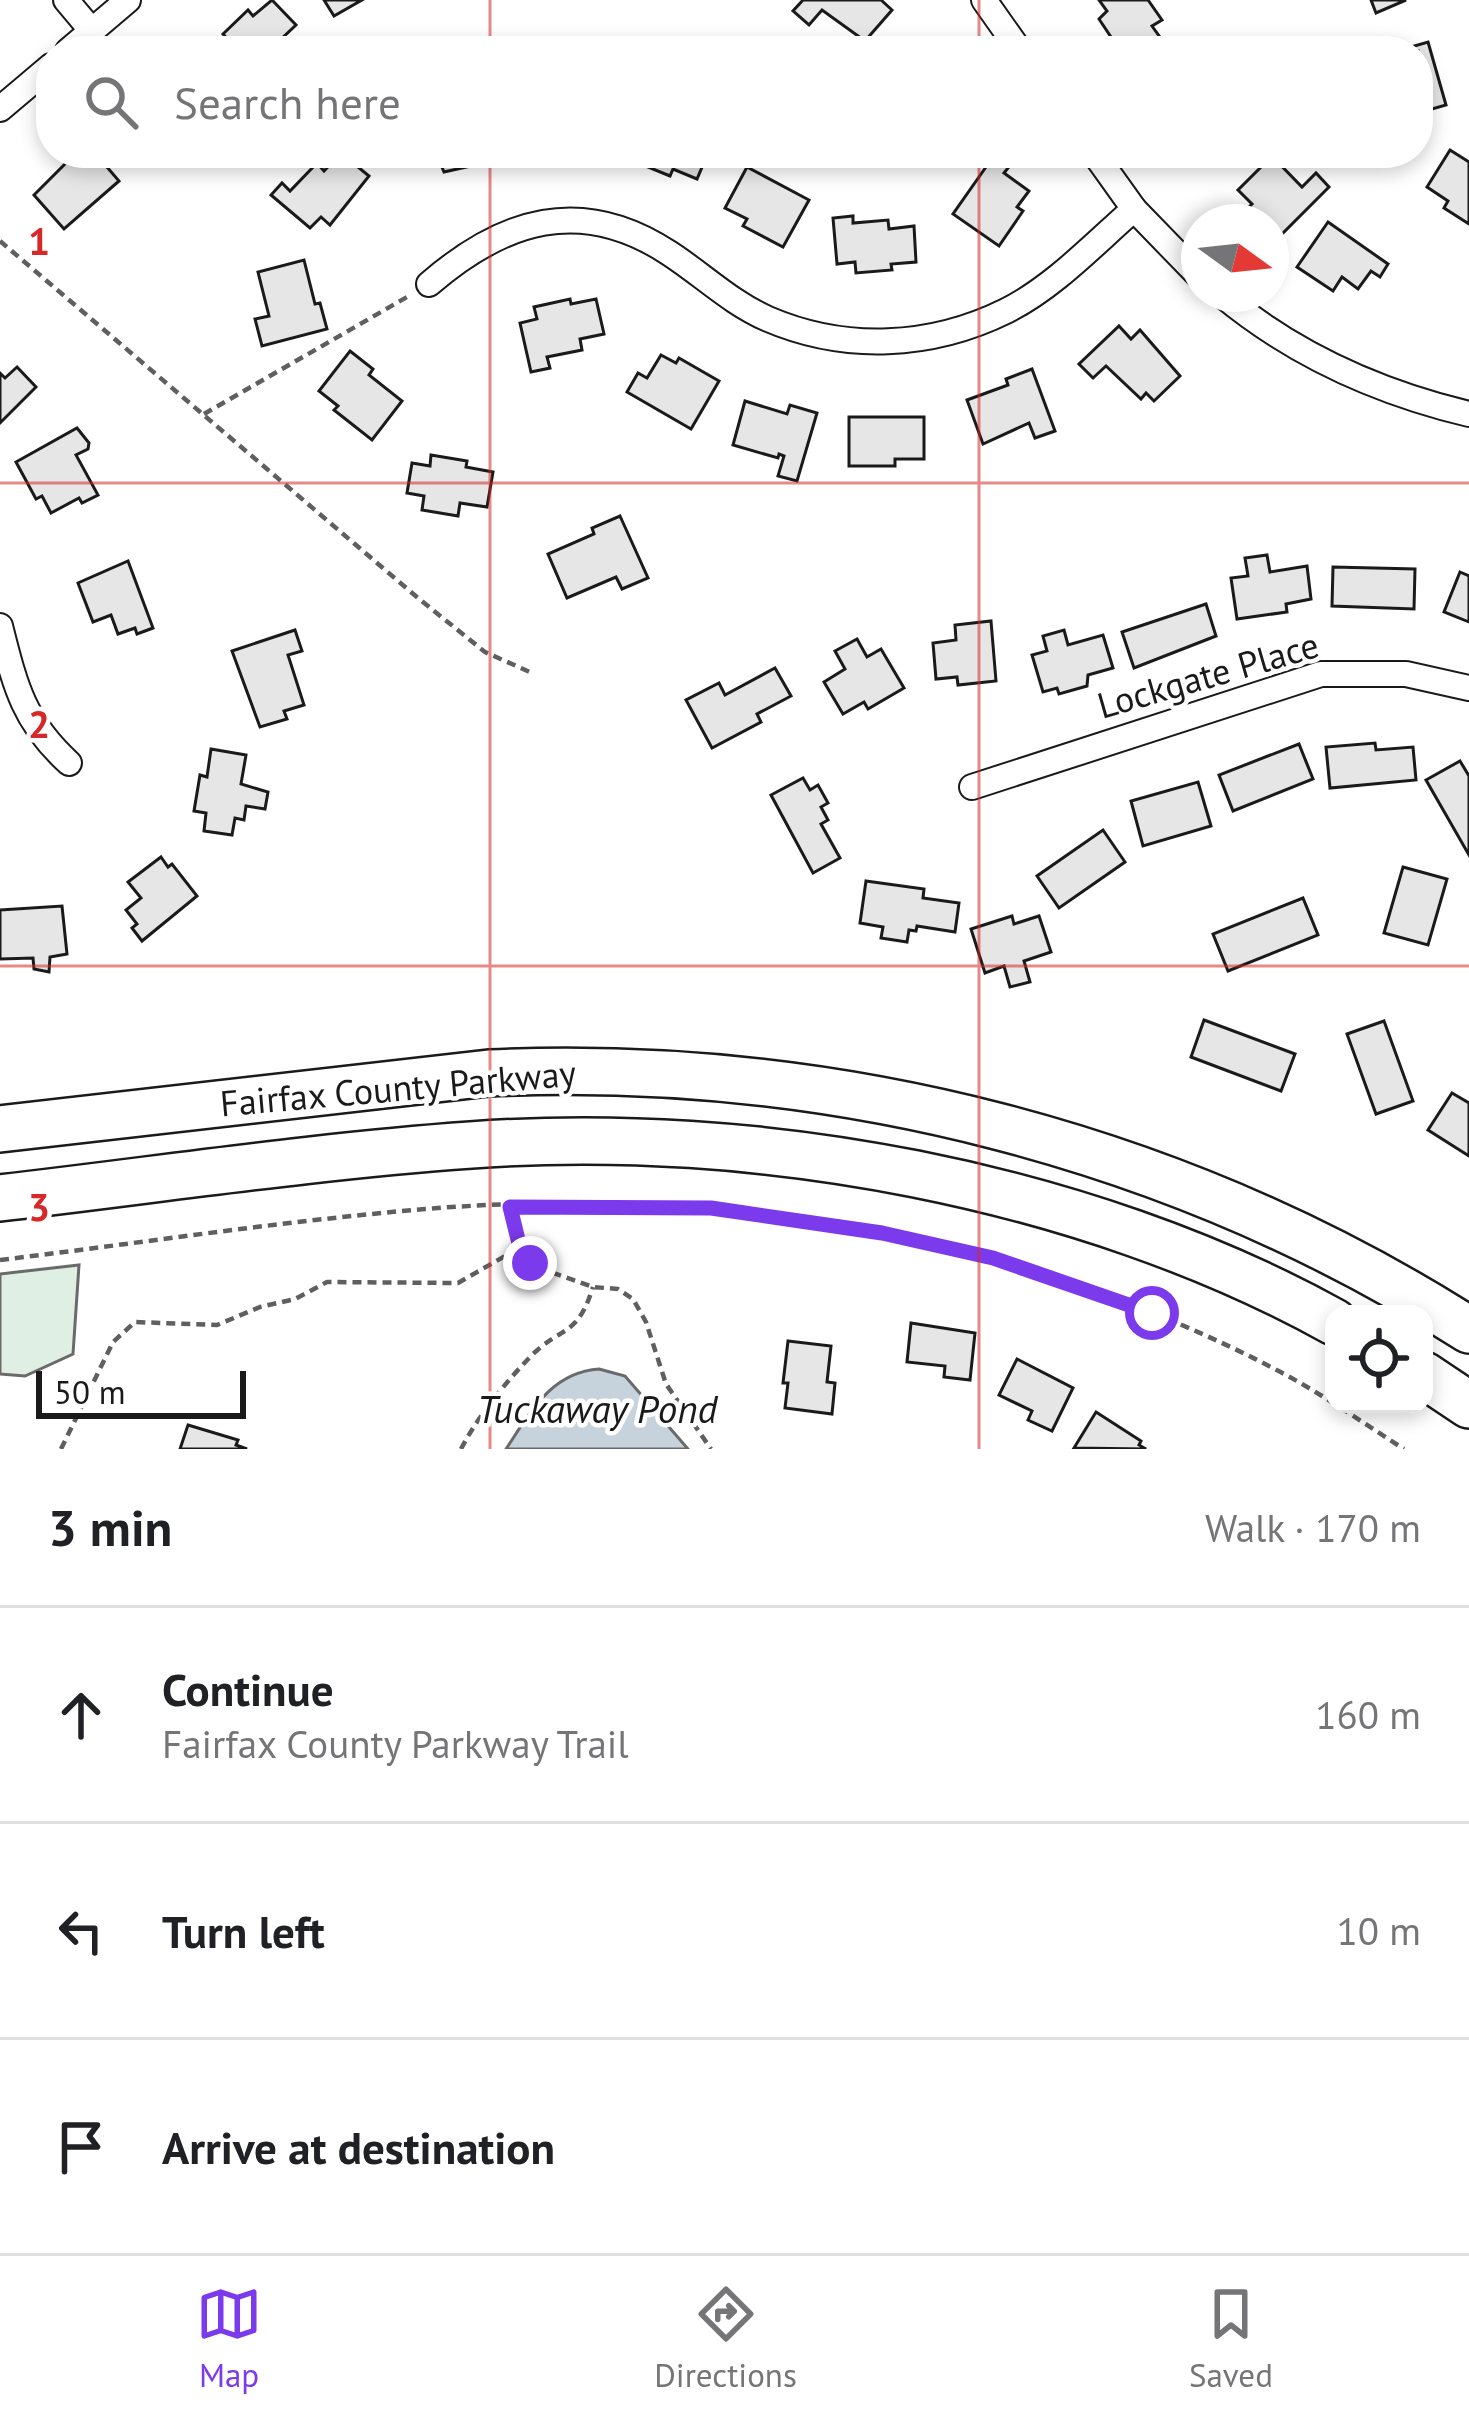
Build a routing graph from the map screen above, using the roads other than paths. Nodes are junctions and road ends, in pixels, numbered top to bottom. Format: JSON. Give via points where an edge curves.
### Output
{"nodes":[{"id":1,"x":65,"y":0,"type":"edge"},
{"id":2,"x":128,"y":0,"type":"edge"},
{"id":3,"x":984,"y":0,"type":"edge"},
{"id":4,"x":92,"y":31,"type":"junction"},
{"id":5,"x":86,"y":36,"type":"edge"},
{"id":6,"x":1009,"y":36,"type":"edge"},
{"id":7,"x":36,"y":79,"type":"edge"},
{"id":8,"x":0,"y":109,"type":"edge"},
{"id":9,"x":1105,"y":168,"type":"edge"},
{"id":10,"x":1134,"y":209,"type":"junction"},
{"id":11,"x":1181,"y":257,"type":"edge"},
{"id":12,"x":429,"y":284,"type":"road end"},
{"id":13,"x":1242,"y":312,"type":"edge"},
{"id":14,"x":1469,"y":414,"type":"edge"},
{"id":15,"x":0,"y":626,"type":"edge"},
{"id":16,"x":1469,"y":688,"type":"edge"},
{"id":17,"x":69,"y":763,"type":"dead end"},
{"id":18,"x":972,"y":787,"type":"dead end"},
{"id":19,"x":0,"y":1129,"type":"edge"},
{"id":20,"x":0,"y":1198,"type":"edge"},
{"id":21,"x":1325,"y":1317,"type":"edge"},
{"id":22,"x":1469,"y":1330,"type":"edge"},
{"id":23,"x":1433,"y":1381,"type":"edge"},
{"id":24,"x":1469,"y":1405,"type":"edge"}],
"edges":[{"from":1,"to":4,"type":"street"},
{"from":2,"to":4,"type":"street"},
{"from":3,"to":6,"type":"street"},
{"from":4,"to":5,"type":"street"},
{"from":7,"to":8,"type":"street"},
{"from":9,"to":10,"type":"street"},
{"from":10,"to":11,"type":"street"},
{"from":10,"to":12,"type":"street","via":[[1008,310],[883,343],[801,332],[764,318],[668,252],[599,224],[519,226]]},
{"from":13,"to":14,"type":"street","via":[[1369,385]]},
{"from":15,"to":17,"type":"street","via":[[31,721]]},
{"from":16,"to":18,"type":"street","name":"Lockgate Place","via":[[1406,674],[1321,674]]},
{"from":19,"to":22,"type":"highway","name":"Fairfax County Parkway","via":[[489,1073],[743,1079],[923,1108],[1119,1162],[1319,1246]]},
{"from":20,"to":21,"type":"highway","name":"Fairfax County Parkway","via":[[471,1144],[737,1149],[908,1174],[1075,1212],[1277,1290]]},
{"from":23,"to":24,"type":"highway"}]}
